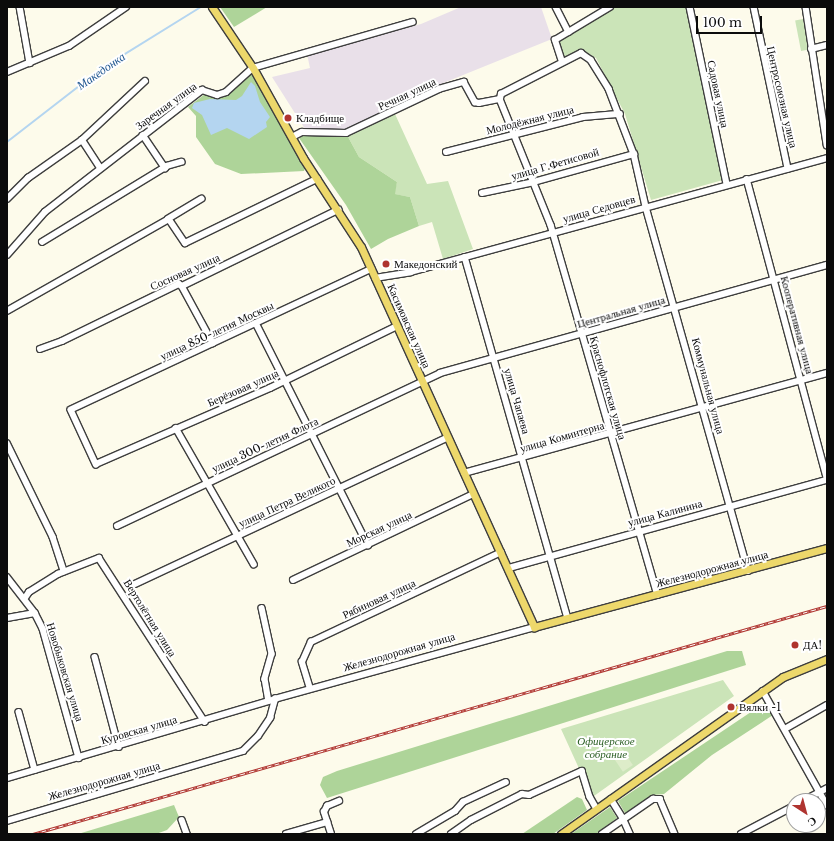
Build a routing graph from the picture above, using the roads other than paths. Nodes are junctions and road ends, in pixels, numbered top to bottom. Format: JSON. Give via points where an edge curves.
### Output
{"nodes":[{"id":1,"x":20,"y":7,"type":"edge"},
{"id":2,"x":126,"y":7,"type":"edge"},
{"id":3,"x":212,"y":7,"type":"edge"},
{"id":4,"x":556,"y":7,"type":"edge"},
{"id":5,"x":610,"y":7,"type":"edge"},
{"id":6,"x":690,"y":7,"type":"edge"},
{"id":7,"x":754,"y":7,"type":"edge"},
{"id":8,"x":806,"y":7,"type":"edge"},
{"id":9,"x":412,"y":22,"type":"dead end"},
{"id":10,"x":569,"y":32,"type":"junction"},
{"id":11,"x":827,"y":45,"type":"edge"},
{"id":12,"x":811,"y":49,"type":"junction"},
{"id":13,"x":581,"y":53,"type":"joint"},
{"id":14,"x":562,"y":62,"type":"junction"},
{"id":15,"x":30,"y":63,"type":"junction"},
{"id":16,"x":253,"y":68,"type":"junction"},
{"id":17,"x":7,"y":72,"type":"edge"},
{"id":18,"x":145,"y":81,"type":"dead end"},
{"id":19,"x":500,"y":99,"type":"junction"},
{"id":20,"x":620,"y":114,"type":"junction"},
{"id":21,"x":143,"y":134,"type":"junction"},
{"id":22,"x":516,"y":134,"type":"junction"},
{"id":23,"x":292,"y":137,"type":"junction"},
{"id":24,"x":82,"y":140,"type":"junction"},
{"id":25,"x":827,"y":144,"type":"edge"},
{"id":26,"x":446,"y":152,"type":"dead end"},
{"id":27,"x":634,"y":154,"type":"junction"},
{"id":28,"x":827,"y":158,"type":"edge"},
{"id":29,"x":181,"y":162,"type":"dead end"},
{"id":30,"x":100,"y":168,"type":"junction"},
{"id":31,"x":165,"y":168,"type":"junction"},
{"id":32,"x":788,"y":168,"type":"junction"},
{"id":33,"x":317,"y":179,"type":"junction"},
{"id":34,"x":747,"y":179,"type":"junction"},
{"id":35,"x":534,"y":182,"type":"junction"},
{"id":36,"x":727,"y":184,"type":"junction"},
{"id":37,"x":482,"y":193,"type":"dead end"},
{"id":38,"x":7,"y":199,"type":"edge"},
{"id":39,"x":202,"y":199,"type":"dead end"},
{"id":40,"x":646,"y":207,"type":"junction"},
{"id":41,"x":338,"y":210,"type":"junction"},
{"id":42,"x":170,"y":219,"type":"junction"},
{"id":43,"x":553,"y":232,"type":"junction"},
{"id":44,"x":42,"y":242,"type":"dead end"},
{"id":45,"x":7,"y":255,"type":"edge"},
{"id":46,"x":465,"y":257,"type":"junction"},
{"id":47,"x":827,"y":265,"type":"edge"},
{"id":48,"x":372,"y":269,"type":"junction"},
{"id":49,"x":376,"y":278,"type":"junction"},
{"id":50,"x":774,"y":280,"type":"junction"},
{"id":51,"x":182,"y":286,"type":"junction"},
{"id":52,"x":675,"y":307,"type":"junction"},
{"id":53,"x":7,"y":311,"type":"edge"},
{"id":54,"x":256,"y":323,"type":"junction"},
{"id":55,"x":397,"y":326,"type":"junction"},
{"id":56,"x":583,"y":333,"type":"junction"},
{"id":57,"x":213,"y":344,"type":"junction"},
{"id":58,"x":40,"y":349,"type":"dead end"},
{"id":59,"x":494,"y":357,"type":"junction"},
{"id":60,"x":827,"y":373,"type":"edge"},
{"id":61,"x":286,"y":380,"type":"junction"},
{"id":62,"x":801,"y":380,"type":"junction"},
{"id":63,"x":421,"y":381,"type":"junction"},
{"id":64,"x":703,"y":405,"type":"junction"},
{"id":65,"x":176,"y":428,"type":"junction"},
{"id":66,"x":611,"y":433,"type":"junction"},
{"id":67,"x":312,"y":434,"type":"junction"},
{"id":68,"x":447,"y":438,"type":"junction"},
{"id":69,"x":7,"y":443,"type":"edge"},
{"id":70,"x":523,"y":459,"type":"junction"},
{"id":71,"x":96,"y":464,"type":"joint"},
{"id":72,"x":464,"y":473,"type":"junction"},
{"id":73,"x":827,"y":477,"type":"edge"},
{"id":74,"x":827,"y":480,"type":"edge"},
{"id":75,"x":208,"y":483,"type":"junction"},
{"id":76,"x":339,"y":489,"type":"junction"},
{"id":77,"x":473,"y":494,"type":"junction"},
{"id":78,"x":730,"y":507,"type":"junction"},
{"id":79,"x":117,"y":526,"type":"dead end"},
{"id":80,"x":640,"y":530,"type":"junction"},
{"id":81,"x":239,"y":535,"type":"junction"},
{"id":82,"x":368,"y":545,"type":"junction"},
{"id":83,"x":827,"y":548,"type":"edge"},
{"id":84,"x":501,"y":552,"type":"junction"},
{"id":85,"x":549,"y":556,"type":"junction"},
{"id":86,"x":254,"y":564,"type":"dead end"},
{"id":87,"x":509,"y":568,"type":"junction"},
{"id":88,"x":64,"y":571,"type":"junction"},
{"id":89,"x":748,"y":571,"type":"junction"},
{"id":90,"x":7,"y":577,"type":"edge"},
{"id":91,"x":293,"y":580,"type":"dead end"},
{"id":92,"x":135,"y":584,"type":"dead end"},
{"id":93,"x":658,"y":594,"type":"junction"},
{"id":94,"x":25,"y":598,"type":"junction"},
{"id":95,"x":262,"y":608,"type":"dead end"},
{"id":96,"x":35,"y":613,"type":"junction"},
{"id":97,"x":7,"y":618,"type":"edge"},
{"id":98,"x":568,"y":619,"type":"junction"},
{"id":99,"x":534,"y":627,"type":"junction"},
{"id":100,"x":95,"y":657,"type":"dead end"},
{"id":101,"x":827,"y":659,"type":"edge"},
{"id":102,"x":310,"y":689,"type":"junction"},
{"id":103,"x":763,"y":691,"type":"junction"},
{"id":104,"x":275,"y":699,"type":"junction"},
{"id":105,"x":269,"y":701,"type":"junction"},
{"id":106,"x":827,"y":705,"type":"edge"},
{"id":107,"x":18,"y":712,"type":"dead end"},
{"id":108,"x":205,"y":722,"type":"junction"},
{"id":109,"x":785,"y":729,"type":"junction"},
{"id":110,"x":119,"y":746,"type":"junction"},
{"id":111,"x":79,"y":758,"type":"junction"},
{"id":112,"x":35,"y":770,"type":"junction"},
{"id":113,"x":7,"y":778,"type":"edge"},
{"id":114,"x":506,"y":782,"type":"dead end"},
{"id":115,"x":827,"y":788,"type":"edge"},
{"id":116,"x":820,"y":792,"type":"junction"},
{"id":117,"x":611,"y":799,"type":"junction"},
{"id":118,"x":339,"y":801,"type":"dead end"},
{"id":119,"x":827,"y":805,"type":"edge"},
{"id":120,"x":598,"y":809,"type":"junction"},
{"id":121,"x":786,"y":810,"type":"edge"},
{"id":122,"x":623,"y":818,"type":"junction"},
{"id":123,"x":182,"y":820,"type":"dead end"},
{"id":124,"x":7,"y":821,"type":"edge"},
{"id":125,"x":327,"y":822,"type":"junction"},
{"id":126,"x":187,"y":834,"type":"edge"},
{"id":127,"x":286,"y":834,"type":"edge"},
{"id":128,"x":331,"y":834,"type":"edge"},
{"id":129,"x":416,"y":834,"type":"edge"},
{"id":130,"x":451,"y":834,"type":"edge"},
{"id":131,"x":562,"y":834,"type":"edge"},
{"id":132,"x":602,"y":834,"type":"edge"},
{"id":133,"x":630,"y":834,"type":"edge"},
{"id":134,"x":675,"y":834,"type":"edge"},
{"id":135,"x":741,"y":834,"type":"edge"}],
"edges":[{"from":1,"to":15,"type":"street"},
{"from":2,"to":15,"type":"street","via":[[69,46]]},
{"from":3,"to":16,"type":"main road","name":"Касимовская улица"},
{"from":4,"to":10,"type":"street"},
{"from":5,"to":10,"type":"street"},
{"from":6,"to":36,"type":"street","name":"Садовая улица"},
{"from":7,"to":32,"type":"street","name":"Центросоюзная улица"},
{"from":8,"to":12,"type":"street"},
{"from":9,"to":16,"type":"street","name":"Заречная улица"},
{"from":10,"to":14,"type":"street","via":[[555,40]]},
{"from":11,"to":12,"type":"street"},
{"from":12,"to":25,"type":"street"},
{"from":13,"to":14,"type":"street","name":"Речная улица"},
{"from":13,"to":20,"type":"street","name":"Коммунальная улица","via":[[592,60]]},
{"from":14,"to":19,"type":"street","name":"Речная улица","via":[[502,94]]},
{"from":15,"to":17,"type":"street"},
{"from":16,"to":21,"type":"street","name":"Заречная улица","via":[[226,92],[217,95],[202,90]]},
{"from":16,"to":23,"type":"main road","name":"Касимовская улица"},
{"from":18,"to":24,"type":"street"},
{"from":19,"to":22,"type":"street","name":"Краснофлотская улица"},
{"from":19,"to":23,"type":"street","name":"Речная улица","via":[[479,104],[474,102],[464,82],[439,89],[346,133],[302,132]]},
{"from":20,"to":22,"type":"street","name":"Молодёжная улица","via":[[583,117]]},
{"from":20,"to":27,"type":"street","name":"Коммунальная улица"},
{"from":21,"to":30,"type":"street","name":"Заречная улица"},
{"from":21,"to":31,"type":"street"},
{"from":22,"to":26,"type":"street","name":"Молодёжная улица"},
{"from":22,"to":35,"type":"street","name":"Краснофлотская улица"},
{"from":23,"to":33,"type":"main road","name":"Касимовская улица"},
{"from":24,"to":30,"type":"street"},
{"from":24,"to":38,"type":"street","via":[[28,178]]},
{"from":27,"to":35,"type":"street","name":"улица Г.Фетисовой"},
{"from":27,"to":40,"type":"street","name":"Коммунальная улица"},
{"from":28,"to":32,"type":"street","name":"улица Седовцев"},
{"from":29,"to":31,"type":"street"},
{"from":30,"to":45,"type":"street","name":"Заречная улица","via":[[45,212]]},
{"from":31,"to":44,"type":"street"},
{"from":32,"to":34,"type":"street","name":"улица Седовцев"},
{"from":33,"to":41,"type":"main road","name":"Касимовская улица"},
{"from":33,"to":42,"type":"street","via":[[185,243]]},
{"from":34,"to":36,"type":"street","name":"улица Седовцев"},
{"from":34,"to":50,"type":"street","name":"Кооперативная улица"},
{"from":35,"to":37,"type":"street","name":"улица Г.Фетисовой"},
{"from":35,"to":43,"type":"street","name":"Краснофлотская улица"},
{"from":36,"to":40,"type":"street","name":"улица Седовцев"},
{"from":39,"to":42,"type":"street"},
{"from":40,"to":43,"type":"street","name":"улица Седовцев"},
{"from":40,"to":52,"type":"street","name":"Коммунальная улица"},
{"from":41,"to":48,"type":"main road","name":"Касимовская улица","via":[[357,238]]},
{"from":41,"to":51,"type":"street","name":"Сосновая улица"},
{"from":42,"to":53,"type":"street"},
{"from":43,"to":46,"type":"street","name":"улица Седовцев"},
{"from":43,"to":56,"type":"street","name":"Краснофлотская улица"},
{"from":46,"to":49,"type":"street","name":"улица Седовцев","via":[[411,272]]},
{"from":46,"to":59,"type":"street","name":"улица Чапаева"},
{"from":47,"to":50,"type":"street","name":"Центральная улица"},
{"from":48,"to":49,"type":"main road","name":"Касимовская улица"},
{"from":48,"to":54,"type":"street","name":"улица 850-летия Москвы"},
{"from":49,"to":55,"type":"main road","name":"Касимовская улица"},
{"from":50,"to":52,"type":"street","name":"Центральная улица"},
{"from":50,"to":62,"type":"street","name":"Кооперативная улица"},
{"from":51,"to":57,"type":"street"},
{"from":51,"to":58,"type":"street","name":"Сосновая улица","via":[[179,284],[62,342]]},
{"from":52,"to":56,"type":"street","name":"Центральная улица"},
{"from":52,"to":64,"type":"street","name":"Коммунальная улица"},
{"from":54,"to":57,"type":"street","name":"улица 850-летия Москвы"},
{"from":54,"to":61,"type":"street"},
{"from":55,"to":61,"type":"street","name":"Берёзовая улица"},
{"from":55,"to":63,"type":"main road","name":"Касимовская улица"},
{"from":56,"to":59,"type":"street","name":"Центральная улица"},
{"from":56,"to":66,"type":"street","name":"Краснофлотская улица"},
{"from":57,"to":71,"type":"street","name":"улица 850-летия Москвы","via":[[70,410]]},
{"from":59,"to":63,"type":"street","name":"Центральная улица"},
{"from":59,"to":70,"type":"street","name":"улица Чапаева"},
{"from":60,"to":62,"type":"street","name":"улица Коминтерна"},
{"from":61,"to":65,"type":"street","name":"Берёзовая улица"},
{"from":61,"to":67,"type":"street"},
{"from":62,"to":64,"type":"street","name":"улица Коминтерна"},
{"from":62,"to":73,"type":"street","name":"Кооперативная улица"},
{"from":63,"to":67,"type":"street","name":"улица 300-летия Флота"},
{"from":63,"to":68,"type":"main road","name":"Касимовская улица"},
{"from":64,"to":66,"type":"street","name":"улица Коминтерна"},
{"from":64,"to":78,"type":"street","name":"Коммунальная улица"},
{"from":65,"to":71,"type":"street","name":"Берёзовая улица"},
{"from":65,"to":75,"type":"street"},
{"from":66,"to":70,"type":"street","name":"улица Коминтерна"},
{"from":66,"to":80,"type":"street","name":"Краснофлотская улица"},
{"from":67,"to":75,"type":"street","name":"улица 300-летия Флота"},
{"from":67,"to":76,"type":"street"},
{"from":68,"to":72,"type":"main road","name":"Касимовская улица"},
{"from":68,"to":76,"type":"street","name":"улица Петра Великого"},
{"from":69,"to":88,"type":"street","via":[[53,537]]},
{"from":70,"to":72,"type":"street","name":"улица Коминтерна"},
{"from":70,"to":85,"type":"street","name":"улица Чапаева"},
{"from":72,"to":77,"type":"main road","name":"Касимовская улица"},
{"from":74,"to":78,"type":"street","name":"улица Калинина"},
{"from":75,"to":79,"type":"street","name":"улица 300-летия Флота"},
{"from":75,"to":81,"type":"street"},
{"from":76,"to":81,"type":"street","name":"улица Петра Великого"},
{"from":76,"to":82,"type":"street"},
{"from":77,"to":82,"type":"street","name":"Морская улица"},
{"from":77,"to":84,"type":"main road","name":"Касимовская улица"},
{"from":78,"to":80,"type":"street","name":"улица Калинина"},
{"from":78,"to":89,"type":"street","name":"Коммунальная улица"},
{"from":80,"to":85,"type":"street","name":"улица Калинина"},
{"from":80,"to":93,"type":"street","name":"Краснофлотская улица"},
{"from":81,"to":86,"type":"street"},
{"from":81,"to":92,"type":"street","name":"улица Петра Великого"},
{"from":82,"to":91,"type":"street","name":"Морская улица"},
{"from":83,"to":89,"type":"main road","name":"Железнодорожная улица"},
{"from":84,"to":87,"type":"main road","name":"Касимовская улица"},
{"from":84,"to":102,"type":"street","name":"Рябиновая улица","via":[[311,642],[302,662]]},
{"from":85,"to":87,"type":"street","name":"улица Калинина"},
{"from":85,"to":98,"type":"street","name":"улица Чапаева"},
{"from":87,"to":99,"type":"main road","name":"Касимовская улица"},
{"from":88,"to":94,"type":"street","name":"Вертолётная улица","via":[[29,592]]},
{"from":88,"to":108,"type":"street","name":"Вертолётная улица","via":[[96,558],[101,559]]},
{"from":89,"to":93,"type":"main road","name":"Железнодорожная улица"},
{"from":90,"to":94,"type":"street","name":"Новобыковская улица"},
{"from":93,"to":98,"type":"main road","name":"Железнодорожная улица"},
{"from":94,"to":96,"type":"street","name":"Новобыковская улица"},
{"from":95,"to":105,"type":"street","via":[[272,654],[265,679]]},
{"from":96,"to":97,"type":"street"},
{"from":96,"to":111,"type":"street","name":"Новобыковская улица","via":[[43,629]]},
{"from":98,"to":99,"type":"main road","name":"Железнодорожная улица"},
{"from":99,"to":102,"type":"street","name":"Железнодорожная улица"},
{"from":100,"to":110,"type":"street"},
{"from":101,"to":103,"type":"main road","via":[[796,670]]},
{"from":102,"to":104,"type":"street","name":"Железнодорожная улица"},
{"from":103,"to":109,"type":"street"},
{"from":103,"to":117,"type":"main road"},
{"from":104,"to":105,"type":"street","name":"Куровская улица"},
{"from":104,"to":124,"type":"street","name":"Железнодорожная улица","via":[[270,718],[258,736],[243,751]]},
{"from":105,"to":108,"type":"street","name":"Куровская улица"},
{"from":106,"to":109,"type":"street"},
{"from":107,"to":112,"type":"street"},
{"from":108,"to":110,"type":"street","name":"Куровская улица"},
{"from":109,"to":116,"type":"street"},
{"from":110,"to":111,"type":"street","name":"Куровская улица"},
{"from":111,"to":112,"type":"street","name":"Куровская улица"},
{"from":112,"to":113,"type":"street","name":"Куровская улица"},
{"from":114,"to":129,"type":"street","via":[[463,802],[455,811]]},
{"from":115,"to":116,"type":"street"},
{"from":116,"to":119,"type":"street"},
{"from":117,"to":120,"type":"main road"},
{"from":117,"to":122,"type":"street"},
{"from":118,"to":125,"type":"street","via":[[326,806],[324,812]]},
{"from":120,"to":130,"type":"street","via":[[590,797],[582,771],[529,795],[522,794],[471,820]]},
{"from":120,"to":131,"type":"main road"},
{"from":121,"to":135,"type":"street"},
{"from":122,"to":132,"type":"street"},
{"from":122,"to":133,"type":"street"},
{"from":122,"to":134,"type":"street","via":[[653,799],[660,799]]},
{"from":123,"to":126,"type":"street"},
{"from":125,"to":127,"type":"street"},
{"from":125,"to":128,"type":"street"}]}
